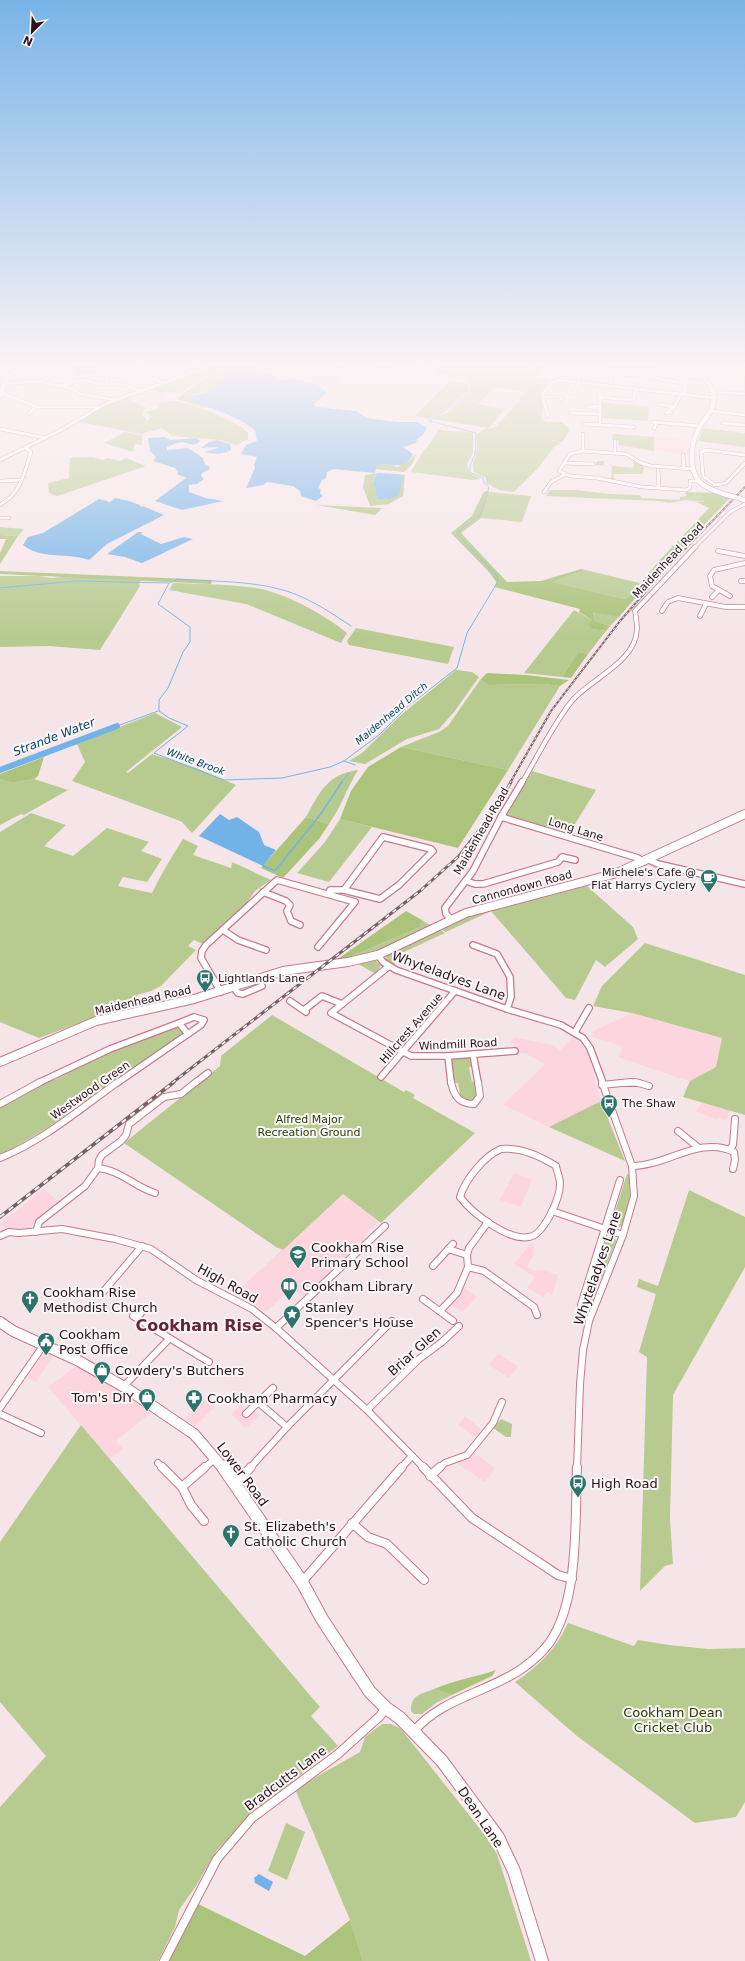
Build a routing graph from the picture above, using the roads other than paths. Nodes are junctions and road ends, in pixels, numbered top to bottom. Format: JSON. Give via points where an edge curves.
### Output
{"nodes":[{"id":1,"x":30,"y":457,"type":"edge"},
{"id":2,"x":569,"y":457,"type":"edge"},
{"id":3,"x":631,"y":457,"type":"edge"},
{"id":4,"x":683,"y":457,"type":"edge"},
{"id":5,"x":693,"y":457,"type":"edge"},
{"id":6,"x":701,"y":457,"type":"edge"},
{"id":7,"x":693,"y":461,"type":"junction"},
{"id":8,"x":564,"y":462,"type":"junction"},
{"id":9,"x":701,"y":462,"type":"junction"},
{"id":10,"x":590,"y":463,"type":"dead end"},
{"id":11,"x":745,"y":463,"type":"edge"},
{"id":12,"x":684,"y":468,"type":"junction"},
{"id":13,"x":694,"y":469,"type":"junction"},
{"id":14,"x":658,"y":470,"type":"dead end"},
{"id":15,"x":564,"y":475,"type":"junction"},
{"id":16,"x":22,"y":480,"type":"junction"},
{"id":17,"x":0,"y":481,"type":"edge"},
{"id":18,"x":699,"y":481,"type":"junction"},
{"id":19,"x":659,"y":488,"type":"junction"},
{"id":20,"x":544,"y":492,"type":"dead end"},
{"id":21,"x":740,"y":498,"type":"edge"},
{"id":22,"x":0,"y":504,"type":"edge"},
{"id":23,"x":745,"y":504,"type":"edge"},
{"id":24,"x":0,"y":518,"type":"edge"},
{"id":25,"x":9,"y":518,"type":"dead end"},
{"id":26,"x":718,"y":552,"type":"dead end"},
{"id":27,"x":745,"y":556,"type":"edge"},
{"id":28,"x":745,"y":563,"type":"edge"},
{"id":29,"x":719,"y":590,"type":"junction"},
{"id":30,"x":712,"y":596,"type":"dead end"},
{"id":31,"x":730,"y":596,"type":"dead end"},
{"id":32,"x":706,"y":604,"type":"junction"},
{"id":33,"x":745,"y":607,"type":"edge"},
{"id":34,"x":662,"y":611,"type":"dead end"},
{"id":35,"x":700,"y":616,"type":"dead end"},
{"id":36,"x":745,"y":814,"type":"edge"},
{"id":37,"x":501,"y":817,"type":"junction"},
{"id":38,"x":556,"y":855,"type":"dead end"},
{"id":39,"x":562,"y":857,"type":"junction"},
{"id":40,"x":575,"y":860,"type":"dead end"},
{"id":41,"x":647,"y":861,"type":"junction"},
{"id":42,"x":466,"y":881,"type":"junction"},
{"id":43,"x":745,"y":884,"type":"edge"},
{"id":44,"x":344,"y":890,"type":"junction"},
{"id":45,"x":263,"y":892,"type":"junction"},
{"id":46,"x":328,"y":894,"type":"junction"},
{"id":47,"x":451,"y":919,"type":"junction"},
{"id":48,"x":300,"y":925,"type":"dead end"},
{"id":49,"x":223,"y":930,"type":"junction"},
{"id":50,"x":473,"y":945,"type":"dead end"},
{"id":51,"x":318,"y":947,"type":"dead end"},
{"id":52,"x":266,"y":950,"type":"dead end"},
{"id":53,"x":378,"y":955,"type":"junction"},
{"id":54,"x":388,"y":967,"type":"junction"},
{"id":55,"x":234,"y":988,"type":"junction"},
{"id":56,"x":259,"y":989,"type":"dead end"},
{"id":57,"x":455,"y":991,"type":"junction"},
{"id":58,"x":221,"y":992,"type":"junction"},
{"id":59,"x":290,"y":1001,"type":"dead end"},
{"id":60,"x":342,"y":1004,"type":"junction"},
{"id":61,"x":589,"y":1008,"type":"dead end"},
{"id":62,"x":507,"y":1009,"type":"junction"},
{"id":63,"x":179,"y":1023,"type":"junction"},
{"id":64,"x":575,"y":1032,"type":"junction"},
{"id":65,"x":188,"y":1034,"type":"junction"},
{"id":66,"x":515,"y":1051,"type":"dead end"},
{"id":67,"x":404,"y":1052,"type":"junction"},
{"id":68,"x":473,"y":1054,"type":"junction"},
{"id":69,"x":448,"y":1056,"type":"junction"},
{"id":70,"x":2,"y":1059,"type":"edge"},
{"id":71,"x":204,"y":1074,"type":"dead end"},
{"id":72,"x":381,"y":1077,"type":"dead end"},
{"id":73,"x":602,"y":1085,"type":"junction"},
{"id":74,"x":649,"y":1086,"type":"dead end"},
{"id":75,"x":0,"y":1104,"type":"edge"},
{"id":76,"x":736,"y":1119,"type":"dead end"},
{"id":77,"x":678,"y":1131,"type":"dead end"},
{"id":78,"x":699,"y":1148,"type":"junction"},
{"id":79,"x":730,"y":1149,"type":"junction"},
{"id":80,"x":0,"y":1158,"type":"edge"},
{"id":81,"x":632,"y":1166,"type":"junction"},
{"id":82,"x":98,"y":1168,"type":"junction"},
{"id":83,"x":733,"y":1169,"type":"dead end"},
{"id":84,"x":620,"y":1180,"type":"dead end"},
{"id":85,"x":155,"y":1193,"type":"dead end"},
{"id":86,"x":552,"y":1211,"type":"junction"},
{"id":87,"x":488,"y":1222,"type":"junction"},
{"id":88,"x":385,"y":1226,"type":"dead end"},
{"id":89,"x":605,"y":1228,"type":"junction"},
{"id":90,"x":36,"y":1232,"type":"junction"},
{"id":91,"x":623,"y":1235,"type":"junction"},
{"id":92,"x":0,"y":1236,"type":"edge"},
{"id":93,"x":142,"y":1246,"type":"junction"},
{"id":94,"x":467,"y":1255,"type":"junction"},
{"id":95,"x":433,"y":1266,"type":"dead end"},
{"id":96,"x":468,"y":1266,"type":"junction"},
{"id":97,"x":103,"y":1292,"type":"dead end"},
{"id":98,"x":423,"y":1299,"type":"dead end"},
{"id":99,"x":581,"y":1305,"type":"dead end"},
{"id":100,"x":440,"y":1311,"type":"junction"},
{"id":101,"x":537,"y":1315,"type":"dead end"},
{"id":102,"x":137,"y":1316,"type":"dead end"},
{"id":103,"x":392,"y":1321,"type":"dead end"},
{"id":104,"x":0,"y":1322,"type":"edge"},
{"id":105,"x":276,"y":1328,"type":"junction"},
{"id":106,"x":169,"y":1339,"type":"junction"},
{"id":107,"x":43,"y":1346,"type":"junction"},
{"id":108,"x":205,"y":1362,"type":"dead end"},
{"id":109,"x":333,"y":1380,"type":"junction"},
{"id":110,"x":124,"y":1386,"type":"junction"},
{"id":111,"x":273,"y":1388,"type":"dead end"},
{"id":112,"x":502,"y":1402,"type":"dead end"},
{"id":113,"x":259,"y":1403,"type":"junction"},
{"id":114,"x":0,"y":1408,"type":"edge"},
{"id":115,"x":367,"y":1410,"type":"junction"},
{"id":116,"x":0,"y":1414,"type":"edge"},
{"id":117,"x":246,"y":1414,"type":"dead end"},
{"id":118,"x":287,"y":1427,"type":"junction"},
{"id":119,"x":41,"y":1434,"type":"dead end"},
{"id":120,"x":412,"y":1456,"type":"junction"},
{"id":121,"x":216,"y":1458,"type":"junction"},
{"id":122,"x":158,"y":1463,"type":"dead end"},
{"id":123,"x":430,"y":1476,"type":"junction"},
{"id":124,"x":236,"y":1484,"type":"junction"},
{"id":125,"x":182,"y":1487,"type":"junction"},
{"id":126,"x":204,"y":1521,"type":"dead end"},
{"id":127,"x":352,"y":1523,"type":"junction"},
{"id":128,"x":572,"y":1579,"type":"junction"},
{"id":129,"x":424,"y":1580,"type":"dead end"},
{"id":130,"x":302,"y":1582,"type":"junction"},
{"id":131,"x":386,"y":1708,"type":"junction"},
{"id":132,"x":414,"y":1731,"type":"junction"},
{"id":133,"x":164,"y":1961,"type":"edge"},
{"id":134,"x":542,"y":1961,"type":"edge"}],
"edges":[{"from":1,"to":16,"type":"street"},
{"from":2,"to":8,"type":"street"},
{"from":3,"to":12,"type":"street","via":[[651,466]]},
{"from":4,"to":12,"type":"street"},
{"from":5,"to":7,"type":"main road"},
{"from":6,"to":9,"type":"street"},
{"from":7,"to":9,"type":"street"},
{"from":7,"to":13,"type":"main road"},
{"from":8,"to":10,"type":"street"},
{"from":8,"to":15,"type":"street","via":[[559,471]]},
{"from":9,"to":11,"type":"street","via":[[703,476],[713,484],[719,485],[730,481]]},
{"from":12,"to":13,"type":"street"},
{"from":13,"to":18,"type":"main road"},
{"from":14,"to":19,"type":"street"},
{"from":15,"to":19,"type":"street"},
{"from":15,"to":20,"type":"street","via":[[551,482]]},
{"from":16,"to":17,"type":"street"},
{"from":16,"to":22,"type":"street","via":[[20,490],[14,497]]},
{"from":18,"to":19,"type":"street","via":[[690,481],[690,488],[686,490]]},
{"from":18,"to":21,"type":"main road","bridge":true,"via":[[727,495]]},
{"from":23,"to":37,"type":"street","name":"Maidenhead Road","via":[[730,512],[713,528],[635,612],[637,630],[627,652],[615,667],[584,688],[571,702]]},
{"from":24,"to":25,"type":"street"},
{"from":26,"to":27,"type":"street"},
{"from":28,"to":29,"type":"street","via":[[711,572],[712,586]]},
{"from":29,"to":30,"type":"street"},
{"from":29,"to":31,"type":"street"},
{"from":32,"to":33,"type":"street"},
{"from":32,"to":34,"type":"street","via":[[678,598],[666,603]]},
{"from":32,"to":35,"type":"street"},
{"from":36,"to":41,"type":"main road","name":"Cannondown Road"},
{"from":37,"to":41,"type":"street","name":"Long Lane"},
{"from":37,"to":42,"type":"street","name":"Maidenhead Road"},
{"from":38,"to":39,"type":"street"},
{"from":39,"to":40,"type":"street"},
{"from":39,"to":42,"type":"street","via":[[558,862],[483,884]]},
{"from":41,"to":43,"type":"street","name":"Long Lane"},
{"from":41,"to":47,"type":"main road","name":"Cannondown Road","via":[[617,873],[489,906]]},
{"from":42,"to":47,"type":"street","name":"Maidenhead Road","via":[[445,908]]},
{"from":44,"to":44,"type":"street","via":[[383,837],[431,848],[433,851],[399,885],[380,899]]},
{"from":44,"to":46,"type":"street","via":[[330,890]]},
{"from":45,"to":46,"type":"street","via":[[277,880]]},
{"from":45,"to":48,"type":"street","via":[[286,901],[290,905],[287,911],[291,921]]},
{"from":45,"to":49,"type":"street"},
{"from":46,"to":51,"type":"street","via":[[355,902]]},
{"from":47,"to":53,"type":"main road","name":"Maidenhead Road"},
{"from":49,"to":52,"type":"street","via":[[257,949]]},
{"from":49,"to":58,"type":"street","via":[[206,945],[201,958]]},
{"from":50,"to":62,"type":"street","via":[[497,954],[510,977],[512,997]]},
{"from":53,"to":54,"type":"street","name":"Whyteladyes Lane"},
{"from":53,"to":55,"type":"main road","name":"Maidenhead Road","via":[[283,971]]},
{"from":54,"to":57,"type":"street","name":"Whyteladyes Lane"},
{"from":54,"to":60,"type":"street"},
{"from":55,"to":56,"type":"street","via":[[238,993],[244,994]]},
{"from":55,"to":58,"type":"main road","name":"Maidenhead Road"},
{"from":57,"to":62,"type":"street","name":"Whyteladyes Lane"},
{"from":57,"to":67,"type":"street","name":"Hillcrest Avenue"},
{"from":58,"to":70,"type":"main road","name":"Maidenhead Road","via":[[96,1021]]},
{"from":59,"to":60,"type":"street","via":[[305,1011],[322,996]]},
{"from":60,"to":67,"type":"street","name":"Windmill Road","via":[[331,1012]]},
{"from":61,"to":64,"type":"street"},
{"from":62,"to":64,"type":"street","name":"Whyteladyes Lane","via":[[561,1025]]},
{"from":63,"to":65,"type":"street"},
{"from":63,"to":65,"type":"street","name":"Westwood Green","via":[[191,1017],[204,1020]]},
{"from":63,"to":75,"type":"street","name":"Westwood Green","via":[[143,1035],[91,1058]]},
{"from":64,"to":73,"type":"street","name":"Whyteladyes Lane","via":[[590,1048]]},
{"from":65,"to":80,"type":"street","name":"Westwood Green","via":[[48,1131],[15,1152]]},
{"from":66,"to":68,"type":"street","name":"Windmill Road"},
{"from":67,"to":69,"type":"street","name":"Windmill Road","via":[[419,1057]]},
{"from":67,"to":72,"type":"street","name":"Hillcrest Avenue"},
{"from":68,"to":69,"type":"street","name":"Windmill Road"},
{"from":68,"to":69,"type":"street","via":[[480,1096],[474,1104],[469,1105],[462,1104],[454,1097]]},
{"from":71,"to":82,"type":"street","via":[[180,1094],[164,1097],[129,1124],[121,1141],[102,1155]]},
{"from":73,"to":74,"type":"street","via":[[634,1082]]},
{"from":73,"to":81,"type":"street","name":"Whyteladyes Lane"},
{"from":76,"to":79,"type":"street","via":[[734,1140]]},
{"from":77,"to":78,"type":"street"},
{"from":78,"to":79,"type":"street","via":[[720,1146]]},
{"from":78,"to":81,"type":"street","via":[[647,1166]]},
{"from":79,"to":83,"type":"street","via":[[734,1152]]},
{"from":81,"to":91,"type":"street","name":"Whyteladyes Lane","via":[[634,1196]]},
{"from":82,"to":85,"type":"street","via":[[112,1170],[147,1191]]},
{"from":82,"to":90,"type":"street","via":[[85,1186],[39,1222]]},
{"from":84,"to":89,"type":"street"},
{"from":86,"to":87,"type":"street","via":[[540,1232],[533,1238],[522,1238]]},
{"from":86,"to":87,"type":"street","via":[[560,1185],[556,1166],[544,1158],[502,1149],[495,1152],[467,1179],[460,1197],[471,1210]]},
{"from":86,"to":89,"type":"street"},
{"from":87,"to":94,"type":"street","via":[[469,1248]]},
{"from":88,"to":105,"type":"street"},
{"from":89,"to":91,"type":"street"},
{"from":89,"to":99,"type":"street"},
{"from":90,"to":92,"type":"street","name":"High Road","via":[[9,1232]]},
{"from":90,"to":93,"type":"street","name":"High Road","via":[[62,1229]]},
{"from":91,"to":128,"type":"street","name":"Whyteladyes Lane","via":[[589,1321],[584,1350]]},
{"from":93,"to":97,"type":"street"},
{"from":93,"to":105,"type":"street","name":"High Road","via":[[151,1249],[196,1280],[252,1309]]},
{"from":94,"to":95,"type":"street","via":[[450,1247]]},
{"from":94,"to":96,"type":"street"},
{"from":96,"to":100,"type":"street","via":[[456,1293]]},
{"from":96,"to":101,"type":"street","via":[[484,1271],[534,1308]]},
{"from":98,"to":100,"type":"street"},
{"from":100,"to":115,"type":"street","name":"Briar Glen","via":[[456,1323],[442,1342],[419,1359]]},
{"from":102,"to":106,"type":"street"},
{"from":103,"to":109,"type":"street"},
{"from":104,"to":107,"type":"main road","name":"Lower Road"},
{"from":105,"to":109,"type":"street","name":"High Road"},
{"from":106,"to":108,"type":"street"},
{"from":106,"to":110,"type":"street"},
{"from":107,"to":110,"type":"main road","name":"Lower Road","via":[[77,1360]]},
{"from":107,"to":114,"type":"street"},
{"from":109,"to":115,"type":"street","name":"High Road"},
{"from":109,"to":118,"type":"street"},
{"from":110,"to":121,"type":"main road","name":"Lower Road","via":[[194,1434]]},
{"from":111,"to":113,"type":"street"},
{"from":112,"to":123,"type":"street","via":[[494,1423],[467,1455],[445,1463]]},
{"from":113,"to":117,"type":"street"},
{"from":113,"to":118,"type":"street"},
{"from":115,"to":120,"type":"street","name":"High Road"},
{"from":116,"to":119,"type":"street"},
{"from":118,"to":124,"type":"street"},
{"from":120,"to":123,"type":"street","name":"High Road"},
{"from":120,"to":127,"type":"street"},
{"from":121,"to":124,"type":"main road","name":"Lower Road"},
{"from":121,"to":125,"type":"street"},
{"from":122,"to":125,"type":"street"},
{"from":123,"to":128,"type":"street","name":"High Road","via":[[472,1518],[558,1575]]},
{"from":124,"to":130,"type":"main road","name":"Lower Road"},
{"from":125,"to":126,"type":"street","via":[[191,1505]]},
{"from":127,"to":129,"type":"street","via":[[368,1537],[387,1544]]},
{"from":127,"to":130,"type":"street"},
{"from":128,"to":132,"type":"street","name":"Whyteladyes Lane","via":[[566,1608],[553,1638],[534,1659],[509,1677],[446,1705],[425,1718]]},
{"from":130,"to":131,"type":"main road","name":"Lower Road","via":[[322,1619],[370,1692]]},
{"from":131,"to":132,"type":"main road","name":"Lower Road"},
{"from":131,"to":133,"type":"street","name":"Bradcutts Lane","via":[[338,1754],[252,1818],[218,1859]]},
{"from":132,"to":134,"type":"main road","name":"Dean Lane","via":[[442,1761],[498,1837],[514,1871]]}]}
